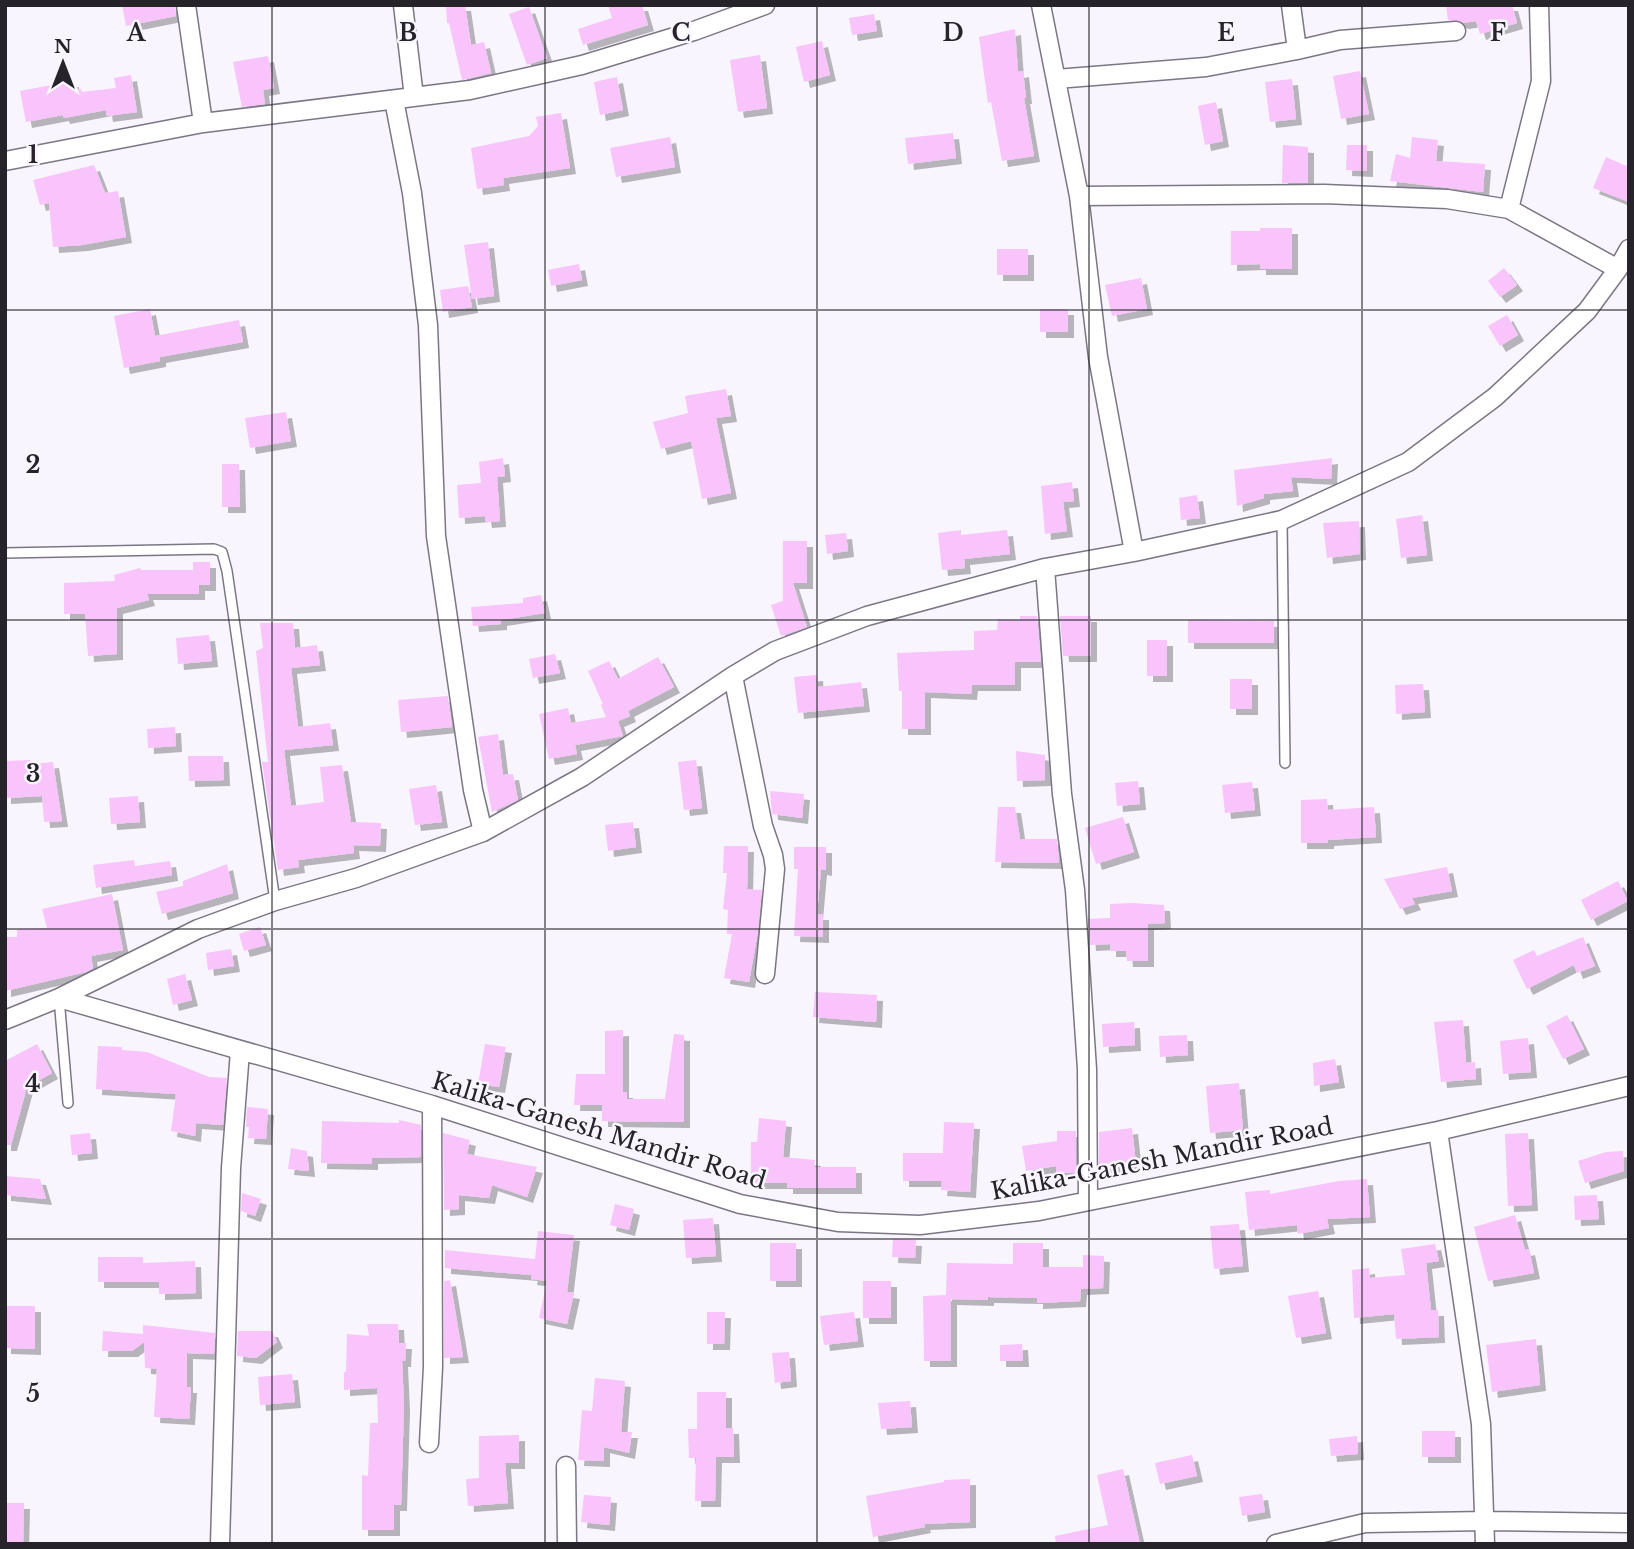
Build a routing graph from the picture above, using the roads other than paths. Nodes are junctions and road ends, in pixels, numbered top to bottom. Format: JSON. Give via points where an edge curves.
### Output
{"nodes":[{"id":1,"x":186,"y":5,"type":"edge"},
{"id":2,"x":403,"y":5,"type":"edge"},
{"id":3,"x":765,"y":5,"type":"edge"},
{"id":4,"x":1041,"y":5,"type":"edge"},
{"id":5,"x":1291,"y":5,"type":"edge"},
{"id":6,"x":1539,"y":5,"type":"edge"},
{"id":7,"x":1456,"y":31,"type":"dead end"},
{"id":8,"x":1297,"y":50,"type":"junction"},
{"id":9,"x":1056,"y":79,"type":"junction"},
{"id":10,"x":414,"y":97,"type":"junction"},
{"id":11,"x":394,"y":100,"type":"junction"},
{"id":12,"x":203,"y":123,"type":"junction"},
{"id":13,"x":5,"y":161,"type":"edge"},
{"id":14,"x":1079,"y":196,"type":"junction"},
{"id":15,"x":1508,"y":209,"type":"junction"},
{"id":16,"x":1629,"y":249,"type":"edge"},
{"id":17,"x":1618,"y":269,"type":"junction"},
{"id":18,"x":1282,"y":520,"type":"junction"},
{"id":19,"x":1134,"y":552,"type":"junction"},
{"id":20,"x":5,"y":553,"type":"edge"},
{"id":21,"x":1045,"y":568,"type":"junction"},
{"id":22,"x":733,"y":676,"type":"junction"},
{"id":23,"x":1285,"y":763,"type":"dead end"},
{"id":24,"x":483,"y":832,"type":"junction"},
{"id":25,"x":275,"y":901,"type":"junction"},
{"id":26,"x":765,"y":974,"type":"dead end"},
{"id":27,"x":59,"y":998,"type":"junction"},
{"id":28,"x":5,"y":1020,"type":"edge"},
{"id":29,"x":240,"y":1051,"type":"junction"},
{"id":30,"x":1629,"y":1086,"type":"edge"},
{"id":31,"x":68,"y":1103,"type":"dead end"},
{"id":32,"x":432,"y":1105,"type":"junction"},
{"id":33,"x":1438,"y":1131,"type":"junction"},
{"id":34,"x":1088,"y":1201,"type":"junction"},
{"id":35,"x":429,"y":1443,"type":"dead end"},
{"id":36,"x":566,"y":1466,"type":"dead end"},
{"id":37,"x":1486,"y":1521,"type":"junction"},
{"id":38,"x":1629,"y":1523,"type":"edge"},
{"id":39,"x":220,"y":1544,"type":"edge"},
{"id":40,"x":566,"y":1544,"type":"edge"},
{"id":41,"x":1276,"y":1544,"type":"edge"},
{"id":42,"x":1485,"y":1544,"type":"edge"}],
"edges":[{"from":1,"to":12,"type":"street"},
{"from":2,"to":10,"type":"street"},
{"from":3,"to":10,"type":"street","via":[[582,65],[470,90]]},
{"from":4,"to":9,"type":"street"},
{"from":5,"to":8,"type":"street"},
{"from":6,"to":15,"type":"street","via":[[1541,81]]},
{"from":7,"to":8,"type":"street","via":[[1340,40]]},
{"from":8,"to":9,"type":"street","via":[[1206,67]]},
{"from":9,"to":14,"type":"street"},
{"from":10,"to":11,"type":"street"},
{"from":11,"to":12,"type":"street"},
{"from":11,"to":24,"type":"street","via":[[412,193],[428,325],[436,536]]},
{"from":12,"to":13,"type":"street"},
{"from":14,"to":15,"type":"street","via":[[1324,194],[1447,199]]},
{"from":14,"to":19,"type":"street","via":[[1098,357]]},
{"from":15,"to":17,"type":"street"},
{"from":16,"to":17,"type":"street"},
{"from":17,"to":18,"type":"street","via":[[1587,311],[1495,397],[1408,462]]},
{"from":18,"to":19,"type":"street"},
{"from":18,"to":23,"type":"lane"},
{"from":19,"to":21,"type":"street"},
{"from":20,"to":25,"type":"lane","via":[[222,552]]},
{"from":21,"to":22,"type":"street","via":[[867,616],[775,651]]},
{"from":21,"to":34,"type":"street","via":[[1062,794],[1075,890],[1087,1069]]},
{"from":22,"to":24,"type":"street","via":[[582,777]]},
{"from":22,"to":26,"type":"street","via":[[775,869]]},
{"from":24,"to":25,"type":"street","via":[[356,878]]},
{"from":25,"to":27,"type":"street","via":[[198,929]]},
{"from":27,"to":28,"type":"street"},
{"from":27,"to":29,"type":"street","name":"Kalika-Ganesh Mandir Road"},
{"from":27,"to":31,"type":"lane"},
{"from":29,"to":32,"type":"street","name":"Kalika-Ganesh Mandir Road"},
{"from":29,"to":39,"type":"street","via":[[231,1168]]},
{"from":30,"to":33,"type":"street","name":"Kalika-Ganesh Mandir Road"},
{"from":32,"to":34,"type":"street","name":"Kalika-Ganesh Mandir Road","via":[[740,1204],[838,1222],[920,1225]]},
{"from":32,"to":35,"type":"street"},
{"from":33,"to":34,"type":"street","name":"Kalika-Ganesh Mandir Road"},
{"from":33,"to":37,"type":"street","via":[[1481,1424]]},
{"from":36,"to":40,"type":"street"},
{"from":37,"to":38,"type":"street"},
{"from":37,"to":41,"type":"street","via":[[1365,1523]]},
{"from":37,"to":42,"type":"street"}]}
